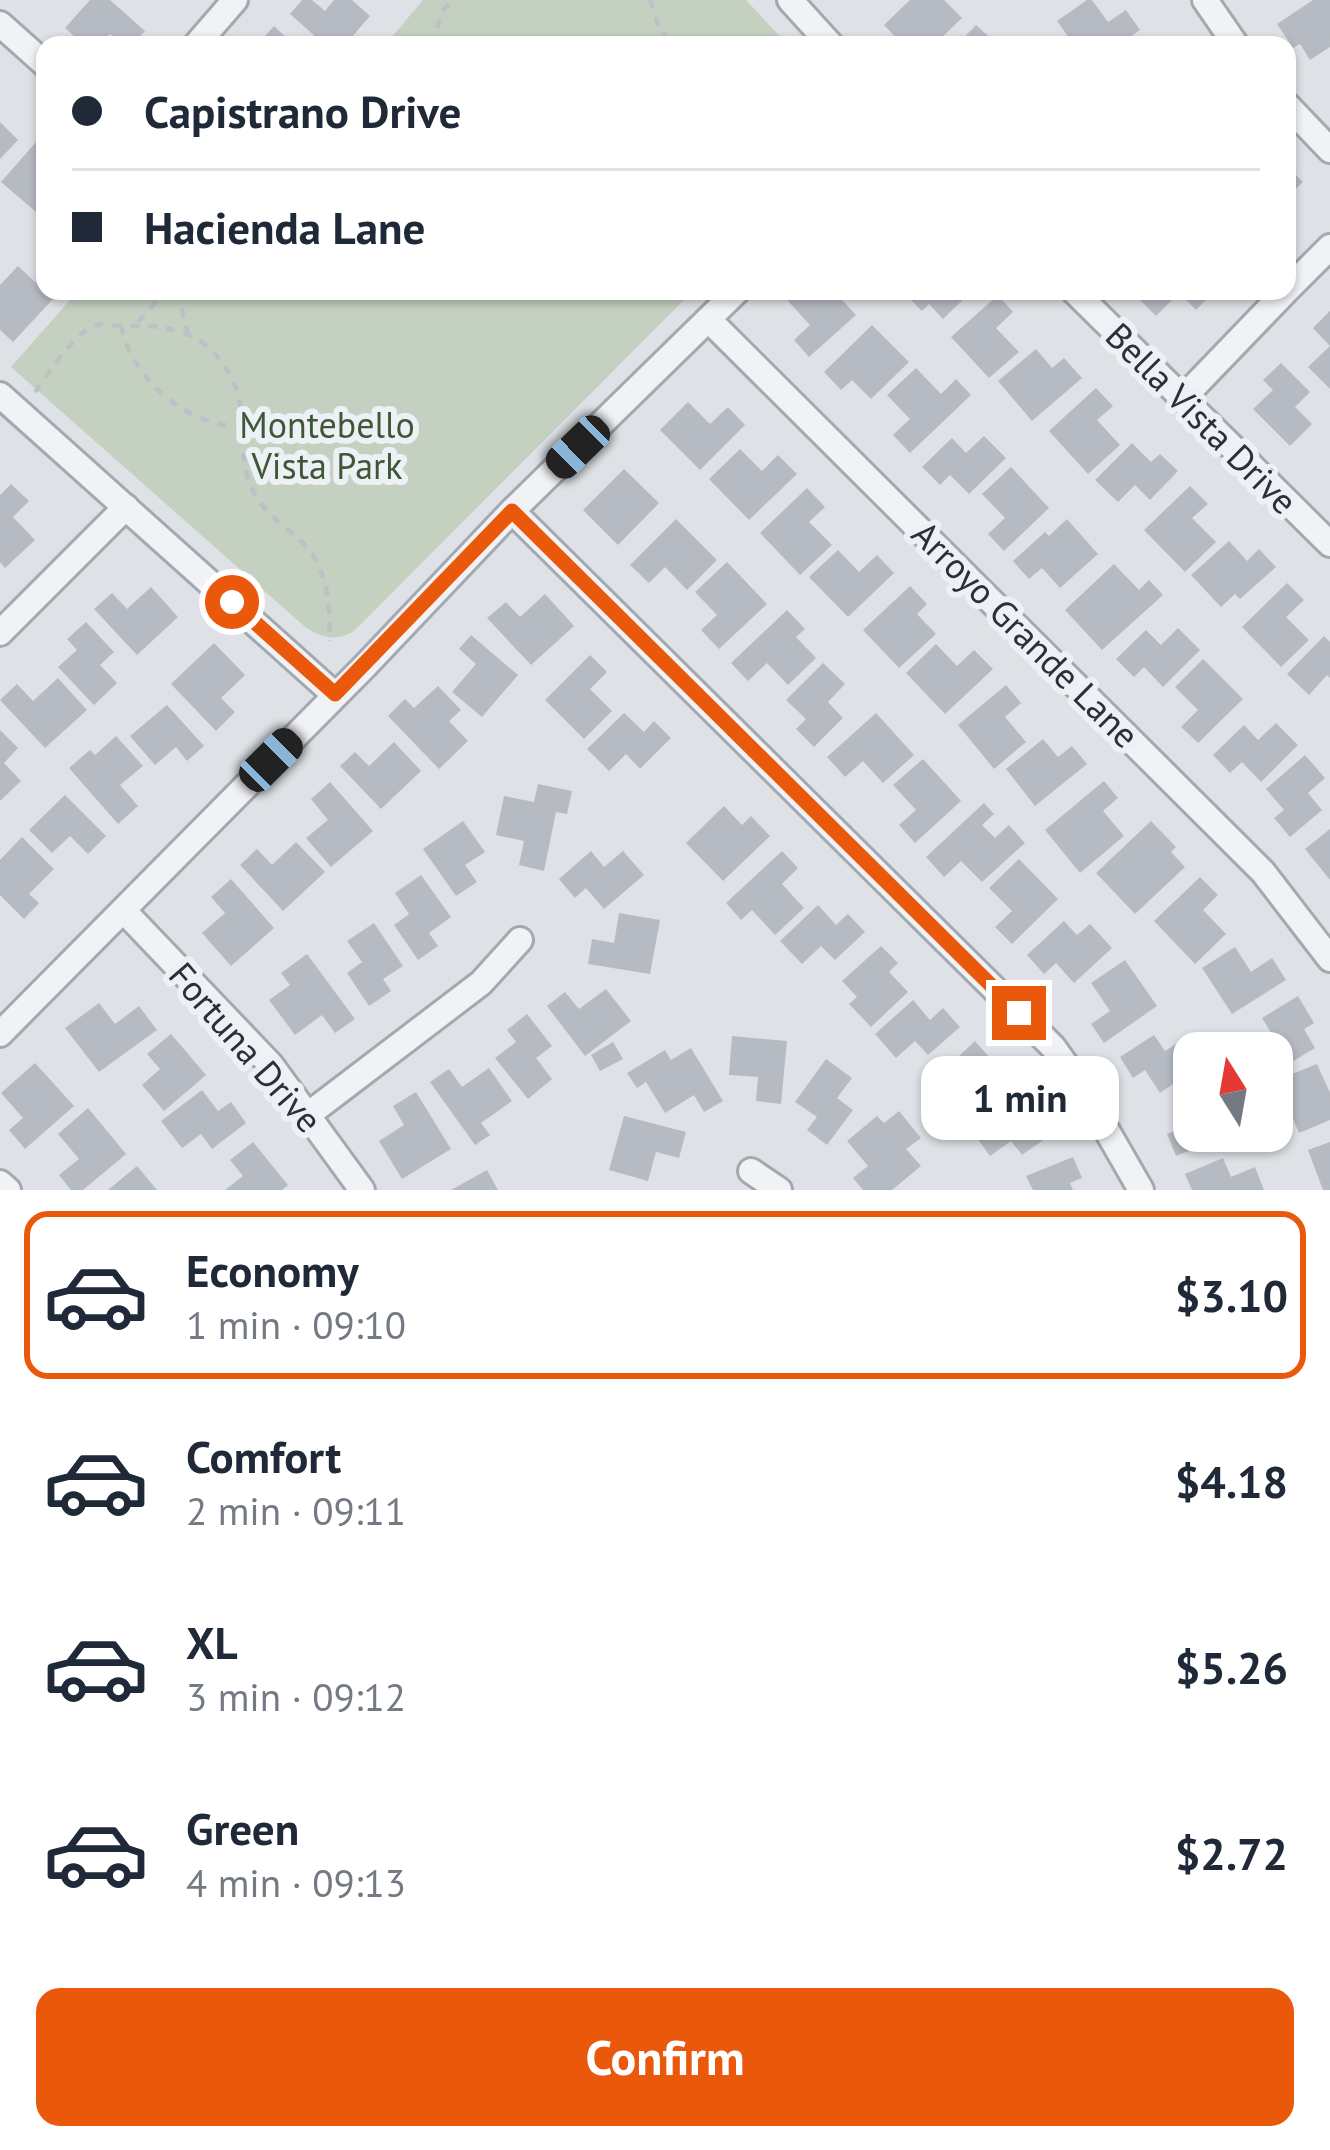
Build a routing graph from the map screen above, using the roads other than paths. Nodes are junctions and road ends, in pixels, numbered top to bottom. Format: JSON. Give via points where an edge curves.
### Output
{"nodes":[{"id":1,"x":236,"y":0,"type":"edge"},
{"id":2,"x":790,"y":0,"type":"edge"},
{"id":3,"x":1205,"y":0,"type":"edge"},
{"id":4,"x":0,"y":25,"type":"edge"},
{"id":5,"x":204,"y":36,"type":"edge"},
{"id":6,"x":823,"y":36,"type":"edge"},
{"id":7,"x":1230,"y":36,"type":"edge"},
{"id":8,"x":36,"y":56,"type":"edge"},
{"id":9,"x":1296,"y":114,"type":"edge"},
{"id":10,"x":1330,"y":150,"type":"edge"},
{"id":11,"x":1330,"y":247,"type":"edge"},
{"id":12,"x":1296,"y":282,"type":"edge"},
{"id":13,"x":728,"y":300,"type":"edge"},
{"id":14,"x":1083,"y":300,"type":"edge"},
{"id":15,"x":1278,"y":300,"type":"edge"},
{"id":16,"x":709,"y":320,"type":"junction"},
{"id":17,"x":0,"y":394,"type":"edge"},
{"id":18,"x":1183,"y":398,"type":"junction"},
{"id":19,"x":126,"y":507,"type":"junction"},
{"id":20,"x":512,"y":511,"type":"junction"},
{"id":21,"x":1330,"y":544,"type":"edge"},
{"id":22,"x":0,"y":633,"type":"edge"},
{"id":23,"x":335,"y":694,"type":"junction"},
{"id":24,"x":123,"y":910,"type":"junction"},
{"id":25,"x":520,"y":940,"type":"dead end"},
{"id":26,"x":1330,"y":959,"type":"edge"},
{"id":27,"x":0,"y":1034,"type":"edge"},
{"id":28,"x":309,"y":1114,"type":"junction"},
{"id":29,"x":751,"y":1172,"type":"dead end"},
{"id":30,"x":0,"y":1183,"type":"edge"},
{"id":31,"x":8,"y":1190,"type":"edge"},
{"id":32,"x":362,"y":1190,"type":"edge"},
{"id":33,"x":779,"y":1190,"type":"edge"},
{"id":34,"x":1142,"y":1190,"type":"edge"}],
"edges":[{"from":1,"to":5,"type":"street"},
{"from":2,"to":6,"type":"street"},
{"from":3,"to":7,"type":"street"},
{"from":4,"to":8,"type":"street"},
{"from":9,"to":10,"type":"street"},
{"from":11,"to":12,"type":"street"},
{"from":13,"to":16,"type":"street"},
{"from":14,"to":18,"type":"street","name":"Bella Vista Drive"},
{"from":15,"to":18,"type":"street"},
{"from":16,"to":20,"type":"street"},
{"from":16,"to":26,"type":"street","name":"Arroyo Grande Lane","via":[[1263,872]]},
{"from":17,"to":19,"type":"street"},
{"from":18,"to":21,"type":"street","name":"Bella Vista Drive"},
{"from":19,"to":22,"type":"street"},
{"from":19,"to":23,"type":"street"},
{"from":20,"to":23,"type":"street"},
{"from":20,"to":34,"type":"street","via":[[1053,1047]]},
{"from":23,"to":24,"type":"street"},
{"from":24,"to":27,"type":"street"},
{"from":24,"to":28,"type":"street","name":"Fortuna Drive"},
{"from":25,"to":28,"type":"street","via":[[481,982]]},
{"from":28,"to":32,"type":"street","name":"Fortuna Drive"},
{"from":29,"to":33,"type":"street"},
{"from":30,"to":31,"type":"street"}]}
